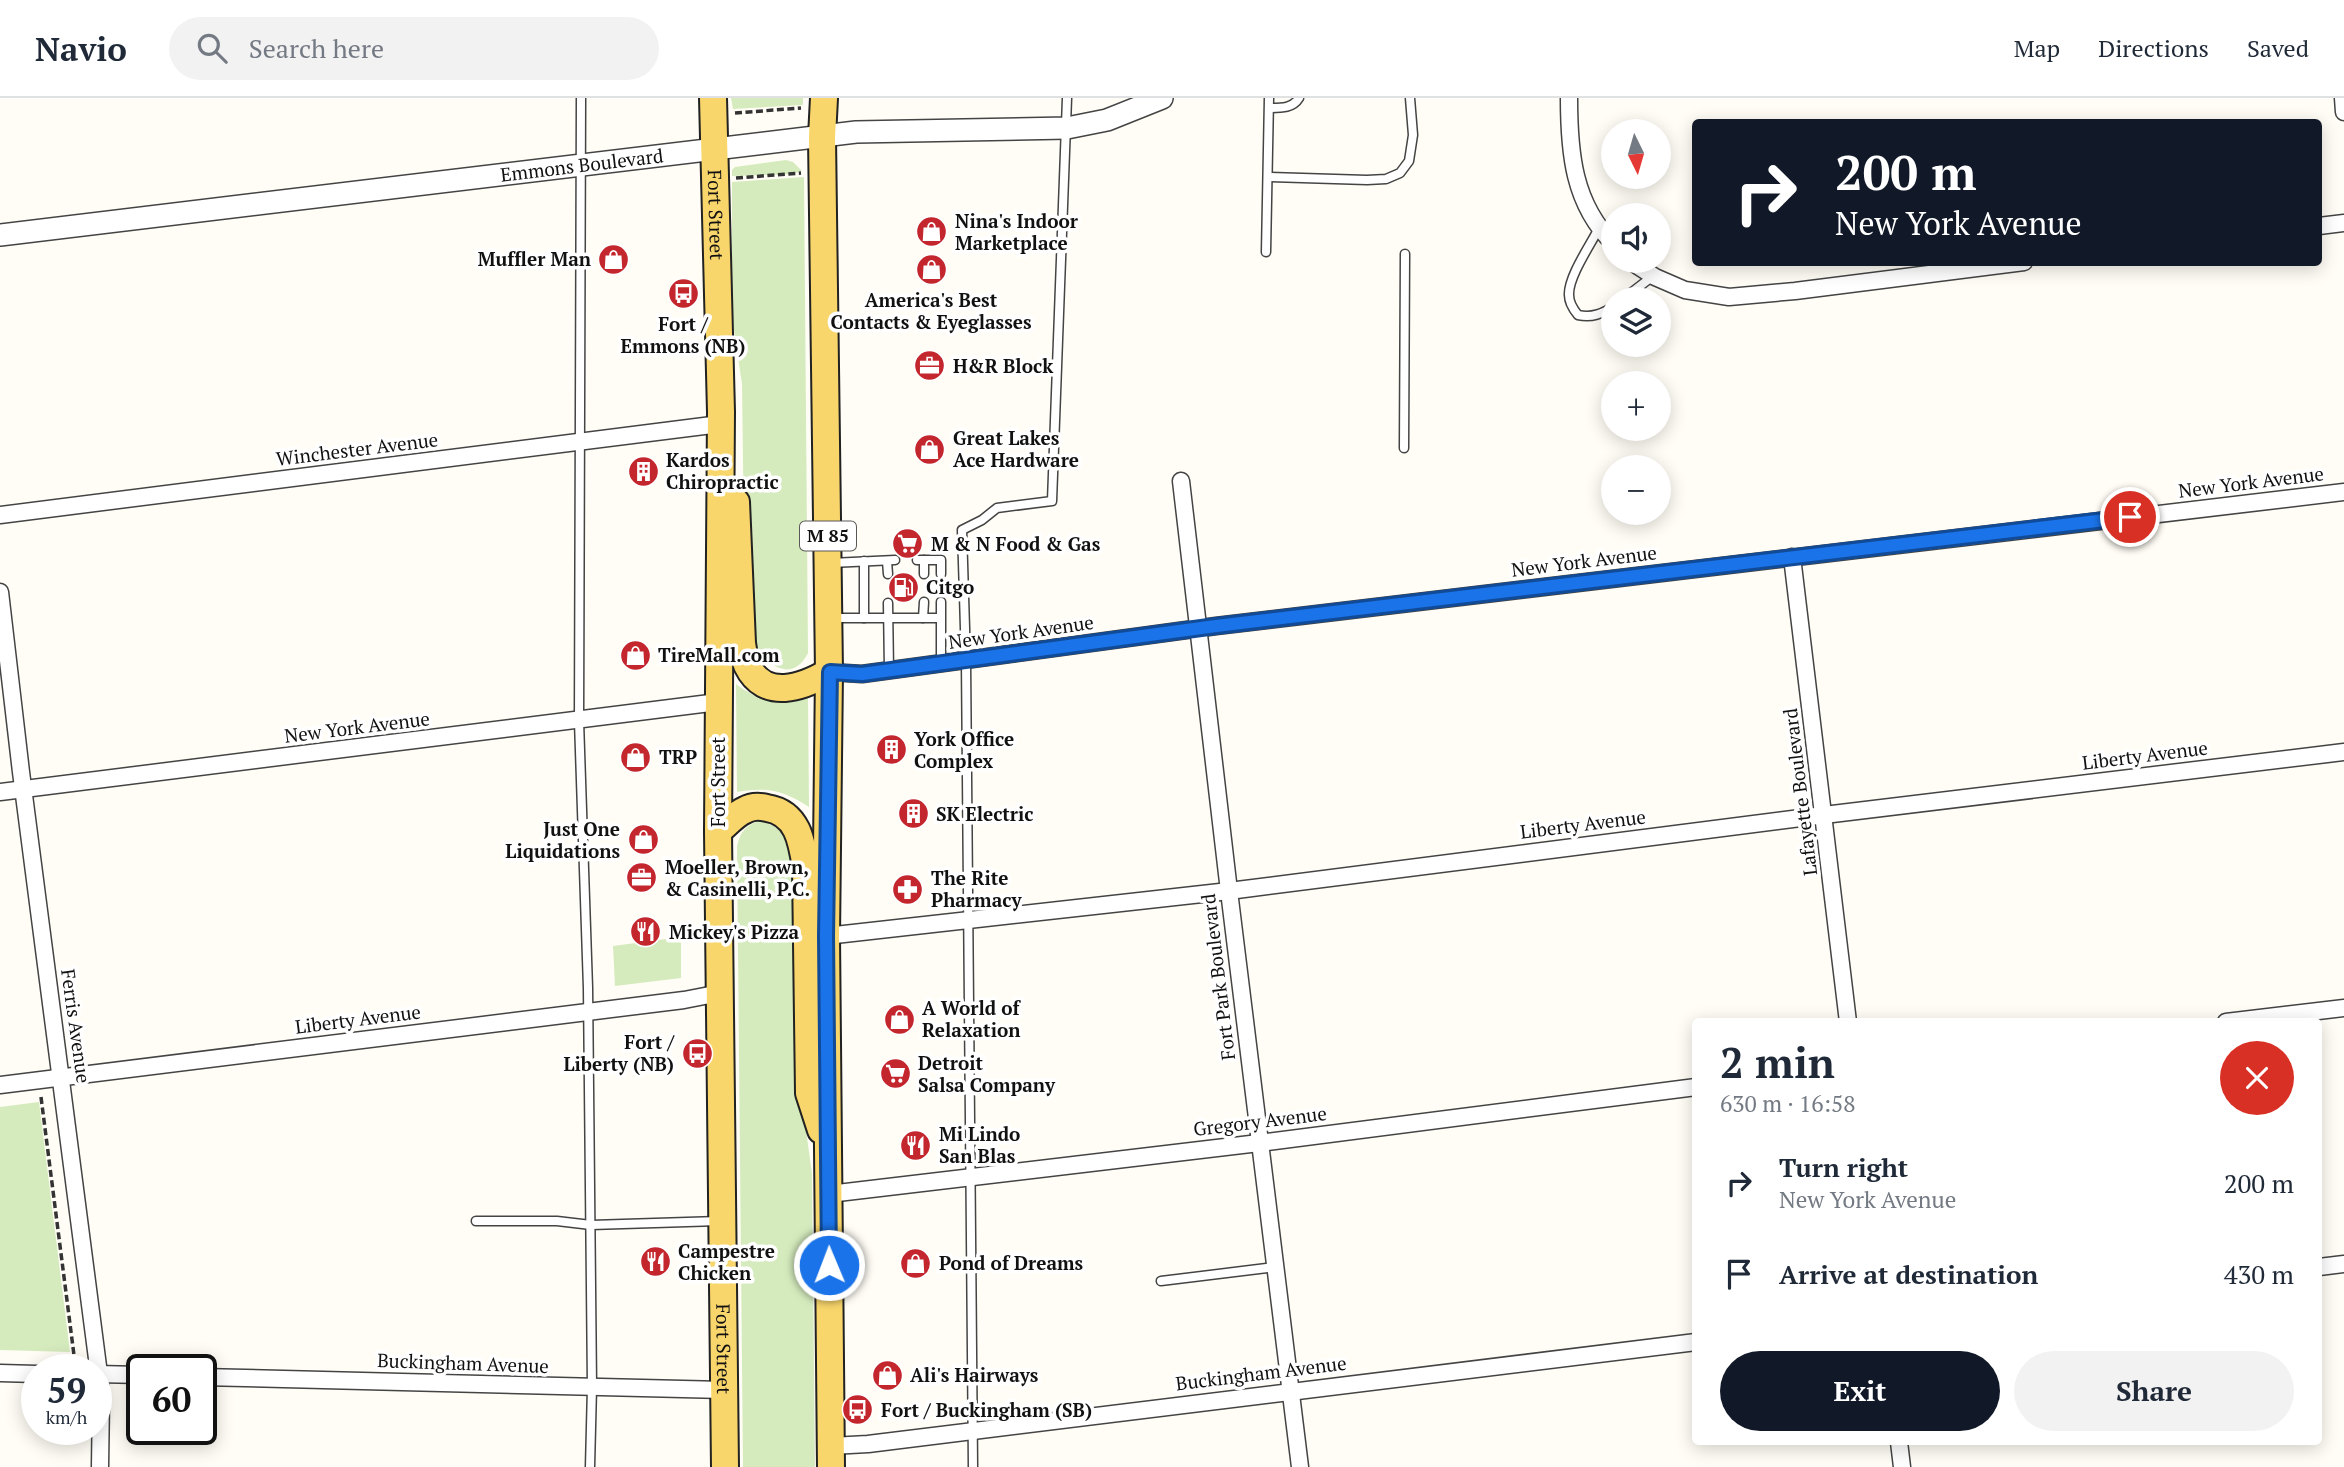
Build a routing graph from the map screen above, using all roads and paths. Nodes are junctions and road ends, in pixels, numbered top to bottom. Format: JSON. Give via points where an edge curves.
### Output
{"nodes":[{"id":1,"x":581,"y":98,"type":"edge"},
{"id":2,"x":1067,"y":98,"type":"edge"},
{"id":3,"x":1163,"y":98,"type":"edge"},
{"id":4,"x":1269,"y":98,"type":"edge"},
{"id":5,"x":1299,"y":98,"type":"edge"},
{"id":6,"x":1410,"y":98,"type":"edge"},
{"id":7,"x":1569,"y":98,"type":"edge"},
{"id":8,"x":2343,"y":98,"type":"edge"},
{"id":9,"x":813,"y":103,"type":"edge"},
{"id":10,"x":723,"y":106,"type":"edge"},
{"id":11,"x":1270,"y":108,"type":"junction"},
{"id":12,"x":2344,"y":112,"type":"edge"},
{"id":13,"x":1067,"y":128,"type":"junction"},
{"id":14,"x":822,"y":137,"type":"junction"},
{"id":15,"x":713,"y":148,"type":"junction"},
{"id":16,"x":581,"y":164,"type":"junction"},
{"id":17,"x":801,"y":173,"type":"dead end"},
{"id":18,"x":1269,"y":177,"type":"junction"},
{"id":19,"x":731,"y":179,"type":"dead end"},
{"id":20,"x":2344,"y":223,"type":"edge"},
{"id":21,"x":2322,"y":226,"type":"edge"},
{"id":22,"x":1600,"y":228,"type":"joint"},
{"id":23,"x":0,"y":235,"type":"edge"},
{"id":24,"x":1266,"y":252,"type":"dead end"},
{"id":25,"x":1405,"y":254,"type":"dead end"},
{"id":26,"x":1992,"y":266,"type":"edge"},
{"id":27,"x":1648,"y":273,"type":"edge"},
{"id":28,"x":1653,"y":276,"type":"junction"},
{"id":29,"x":1639,"y":287,"type":"edge"},
{"id":30,"x":1601,"y":313,"type":"edge"},
{"id":31,"x":720,"y":418,"type":"junction"},
{"id":32,"x":580,"y":443,"type":"junction"},
{"id":33,"x":1404,"y":448,"type":"dead end"},
{"id":34,"x":1181,"y":481,"type":"dead end"},
{"id":35,"x":2344,"y":492,"type":"edge"},
{"id":36,"x":0,"y":515,"type":"edge"},
{"id":37,"x":1792,"y":557,"type":"junction"},
{"id":38,"x":863,"y":561,"type":"junction"},
{"id":39,"x":828,"y":563,"type":"junction"},
{"id":40,"x":888,"y":574,"type":"dead end"},
{"id":41,"x":924,"y":574,"type":"dead end"},
{"id":42,"x":941,"y":574,"type":"dead end"},
{"id":43,"x":0,"y":592,"type":"edge"},
{"id":44,"x":924,"y":602,"type":"dead end"},
{"id":45,"x":941,"y":602,"type":"dead end"},
{"id":46,"x":888,"y":603,"type":"dead end"},
{"id":47,"x":829,"y":618,"type":"junction"},
{"id":48,"x":864,"y":618,"type":"junction"},
{"id":49,"x":888,"y":618,"type":"junction"},
{"id":50,"x":923,"y":618,"type":"junction"},
{"id":51,"x":940,"y":618,"type":"junction"},
{"id":52,"x":1198,"y":629,"type":"junction"},
{"id":53,"x":966,"y":661,"type":"junction"},
{"id":54,"x":941,"y":664,"type":"junction"},
{"id":55,"x":889,"y":671,"type":"junction"},
{"id":56,"x":830,"y":672,"type":"junction"},
{"id":57,"x":718,"y":702,"type":"junction"},
{"id":58,"x":579,"y":721,"type":"junction"},
{"id":59,"x":2344,"y":752,"type":"edge"},
{"id":60,"x":23,"y":789,"type":"junction"},
{"id":61,"x":0,"y":792,"type":"edge"},
{"id":62,"x":1824,"y":815,"type":"junction"},
{"id":63,"x":718,"y":831,"type":"junction"},
{"id":64,"x":1229,"y":891,"type":"junction"},
{"id":65,"x":968,"y":921,"type":"junction"},
{"id":66,"x":826,"y":936,"type":"junction"},
{"id":67,"x":720,"y":993,"type":"junction"},
{"id":68,"x":2344,"y":1008,"type":"edge"},
{"id":69,"x":588,"y":1011,"type":"junction"},
{"id":70,"x":1848,"y":1018,"type":"edge"},
{"id":71,"x":2260,"y":1018,"type":"edge"},
{"id":72,"x":62,"y":1077,"type":"junction"},
{"id":73,"x":39,"y":1080,"type":"junction"},
{"id":74,"x":0,"y":1085,"type":"edge"},
{"id":75,"x":1692,"y":1088,"type":"edge"},
{"id":76,"x":1259,"y":1143,"type":"junction"},
{"id":77,"x":829,"y":1147,"type":"junction"},
{"id":78,"x":972,"y":1177,"type":"junction"},
{"id":79,"x":829,"y":1194,"type":"junction"},
{"id":80,"x":475,"y":1221,"type":"dead end"},
{"id":81,"x":722,"y":1222,"type":"junction"},
{"id":82,"x":591,"y":1225,"type":"junction"},
{"id":83,"x":2344,"y":1264,"type":"edge"},
{"id":84,"x":1275,"y":1267,"type":"junction"},
{"id":85,"x":2322,"y":1267,"type":"edge"},
{"id":86,"x":1161,"y":1281,"type":"dead end"},
{"id":87,"x":1692,"y":1342,"type":"edge"},
{"id":88,"x":74,"y":1354,"type":"edge"},
{"id":89,"x":96,"y":1354,"type":"edge"},
{"id":90,"x":0,"y":1373,"type":"edge"},
{"id":91,"x":21,"y":1374,"type":"edge"},
{"id":92,"x":217,"y":1377,"type":"edge"},
{"id":93,"x":592,"y":1387,"type":"junction"},
{"id":94,"x":724,"y":1390,"type":"junction"},
{"id":95,"x":1291,"y":1390,"type":"junction"},
{"id":96,"x":972,"y":1429,"type":"junction"},
{"id":97,"x":101,"y":1445,"type":"edge"},
{"id":98,"x":1899,"y":1445,"type":"edge"},
{"id":99,"x":831,"y":1456,"type":"edge"},
{"id":100,"x":100,"y":1467,"type":"edge"},
{"id":101,"x":590,"y":1467,"type":"edge"},
{"id":102,"x":725,"y":1467,"type":"edge"},
{"id":103,"x":973,"y":1467,"type":"edge"},
{"id":104,"x":1300,"y":1467,"type":"edge"},
{"id":105,"x":1902,"y":1467,"type":"edge"}],
"edges":[{"from":1,"to":16,"type":"lane"},
{"from":2,"to":13,"type":"lane"},
{"from":3,"to":13,"type":"street","name":"Emmons Boulevard","via":[[1107,120]]},
{"from":4,"to":11,"type":"lane"},
{"from":5,"to":11,"type":"lane","via":[[1284,108]]},
{"from":6,"to":18,"type":"lane","via":[[1413,135],[1409,161],[1400,173],[1367,180]]},
{"from":7,"to":22,"type":"street","via":[[1571,161],[1577,186]]},
{"from":8,"to":12,"type":"street"},
{"from":9,"to":10,"type":"path"},
{"from":9,"to":14,"type":"main road","number":"M 85"},
{"from":10,"to":15,"type":"main road","name":"Fort Street"},
{"from":11,"to":18,"type":"lane"},
{"from":13,"to":14,"type":"street","name":"Emmons Boulevard","via":[[856,132]]},
{"from":13,"to":53,"type":"lane","via":[[1052,501],[997,508],[962,530]]},
{"from":14,"to":15,"type":"street","name":"Emmons Boulevard"},
{"from":14,"to":39,"type":"main road","number":"M 85"},
{"from":15,"to":16,"type":"street","name":"Emmons Boulevard"},
{"from":15,"to":31,"type":"main road","name":"Fort Street"},
{"from":16,"to":23,"type":"street","name":"Emmons Boulevard"},
{"from":16,"to":32,"type":"lane"},
{"from":17,"to":19,"type":"path"},
{"from":18,"to":24,"type":"lane"},
{"from":20,"to":21,"type":"street"},
{"from":22,"to":30,"type":"lane","via":[[1569,294],[1578,315]]},
{"from":25,"to":33,"type":"lane"},
{"from":26,"to":28,"type":"street","via":[[1730,296],[1685,290]]},
{"from":27,"to":28,"type":"street"},
{"from":28,"to":29,"type":"lane"},
{"from":31,"to":32,"type":"street","name":"Winchester Avenue"},
{"from":31,"to":56,"type":"main road","via":[[734,440],[742,643],[747,665],[759,679],[787,689]]},
{"from":31,"to":57,"type":"main road","name":"Fort Street"},
{"from":32,"to":36,"type":"street","name":"Winchester Avenue"},
{"from":32,"to":58,"type":"lane"},
{"from":34,"to":52,"type":"street","name":"Fort Park Boulevard"},
{"from":35,"to":37,"type":"street","name":"New York Avenue"},
{"from":37,"to":52,"type":"street","name":"New York Avenue"},
{"from":37,"to":62,"type":"street","name":"Lafayette Boulevard"},
{"from":38,"to":39,"type":"lane"},
{"from":38,"to":40,"type":"lane","via":[[891,560]]},
{"from":38,"to":48,"type":"lane"},
{"from":39,"to":47,"type":"main road","number":"M 85"},
{"from":41,"to":42,"type":"lane","via":[[920,560],[941,560]]},
{"from":43,"to":60,"type":"street","name":"Ferris Avenue"},
{"from":44,"to":50,"type":"lane"},
{"from":45,"to":51,"type":"lane"},
{"from":46,"to":49,"type":"lane"},
{"from":47,"to":48,"type":"lane"},
{"from":47,"to":56,"type":"main road","number":"M 85"},
{"from":48,"to":49,"type":"lane"},
{"from":49,"to":50,"type":"lane"},
{"from":49,"to":55,"type":"lane"},
{"from":50,"to":51,"type":"lane"},
{"from":51,"to":54,"type":"lane"},
{"from":52,"to":53,"type":"street","name":"New York Avenue"},
{"from":52,"to":64,"type":"street","name":"Fort Park Boulevard"},
{"from":53,"to":54,"type":"street","name":"New York Avenue"},
{"from":53,"to":65,"type":"lane"},
{"from":54,"to":55,"type":"street","name":"New York Avenue"},
{"from":55,"to":56,"type":"street","name":"New York Avenue"},
{"from":56,"to":66,"type":"main road","number":"M 85"},
{"from":57,"to":58,"type":"street","name":"New York Avenue"},
{"from":57,"to":63,"type":"main road","name":"Fort Street"},
{"from":58,"to":60,"type":"street","name":"New York Avenue"},
{"from":58,"to":69,"type":"lane"},
{"from":59,"to":62,"type":"street","name":"Liberty Avenue"},
{"from":60,"to":61,"type":"street","name":"New York Avenue"},
{"from":60,"to":72,"type":"street","name":"Ferris Avenue"},
{"from":62,"to":64,"type":"street","name":"Liberty Avenue"},
{"from":62,"to":70,"type":"street","name":"Lafayette Boulevard"},
{"from":63,"to":67,"type":"main road","name":"Fort Street"},
{"from":63,"to":77,"type":"main road","via":[[744,810],[757,806],[776,809],[791,820],[801,836],[806,868],[808,1093]]},
{"from":64,"to":65,"type":"street","name":"Liberty Avenue"},
{"from":64,"to":76,"type":"street","name":"Fort Park Boulevard"},
{"from":65,"to":66,"type":"street","name":"Liberty Avenue"},
{"from":65,"to":78,"type":"lane"},
{"from":66,"to":77,"type":"main road","number":"M 85"},
{"from":67,"to":69,"type":"street","name":"Liberty Avenue"},
{"from":67,"to":81,"type":"main road","name":"Fort Street"},
{"from":68,"to":71,"type":"street"},
{"from":69,"to":72,"type":"street","name":"Liberty Avenue"},
{"from":69,"to":82,"type":"lane"},
{"from":72,"to":73,"type":"street","name":"Liberty Avenue"},
{"from":72,"to":89,"type":"street","name":"Ferris Avenue"},
{"from":73,"to":74,"type":"street","name":"Liberty Avenue"},
{"from":73,"to":88,"type":"path"},
{"from":75,"to":76,"type":"street","name":"Gregory Avenue"},
{"from":76,"to":78,"type":"street","name":"Gregory Avenue"},
{"from":76,"to":84,"type":"street","name":"Fort Park Boulevard"},
{"from":77,"to":79,"type":"main road","number":"M 85"},
{"from":78,"to":79,"type":"street","name":"Gregory Avenue"},
{"from":78,"to":96,"type":"lane"},
{"from":79,"to":99,"type":"main road","number":"M 85"},
{"from":80,"to":82,"type":"lane"},
{"from":81,"to":82,"type":"lane"},
{"from":81,"to":94,"type":"main road","name":"Fort Street"},
{"from":82,"to":93,"type":"lane"},
{"from":83,"to":85,"type":"street"},
{"from":84,"to":86,"type":"lane"},
{"from":84,"to":95,"type":"street","name":"Fort Park Boulevard"},
{"from":87,"to":95,"type":"street","name":"Buckingham Avenue"},
{"from":90,"to":91,"type":"street"},
{"from":92,"to":93,"type":"street","name":"Buckingham Avenue"},
{"from":93,"to":94,"type":"street","name":"Buckingham Avenue"},
{"from":93,"to":101,"type":"lane"},
{"from":94,"to":102,"type":"main road","name":"Fort Street"},
{"from":95,"to":96,"type":"street","name":"Buckingham Avenue"},
{"from":95,"to":104,"type":"street","name":"Fort Park Boulevard"},
{"from":96,"to":99,"type":"street","name":"Buckingham Avenue","via":[[869,1444]]},
{"from":96,"to":103,"type":"lane"},
{"from":97,"to":100,"type":"street","name":"Ferris Avenue"},
{"from":98,"to":105,"type":"street"}]}
